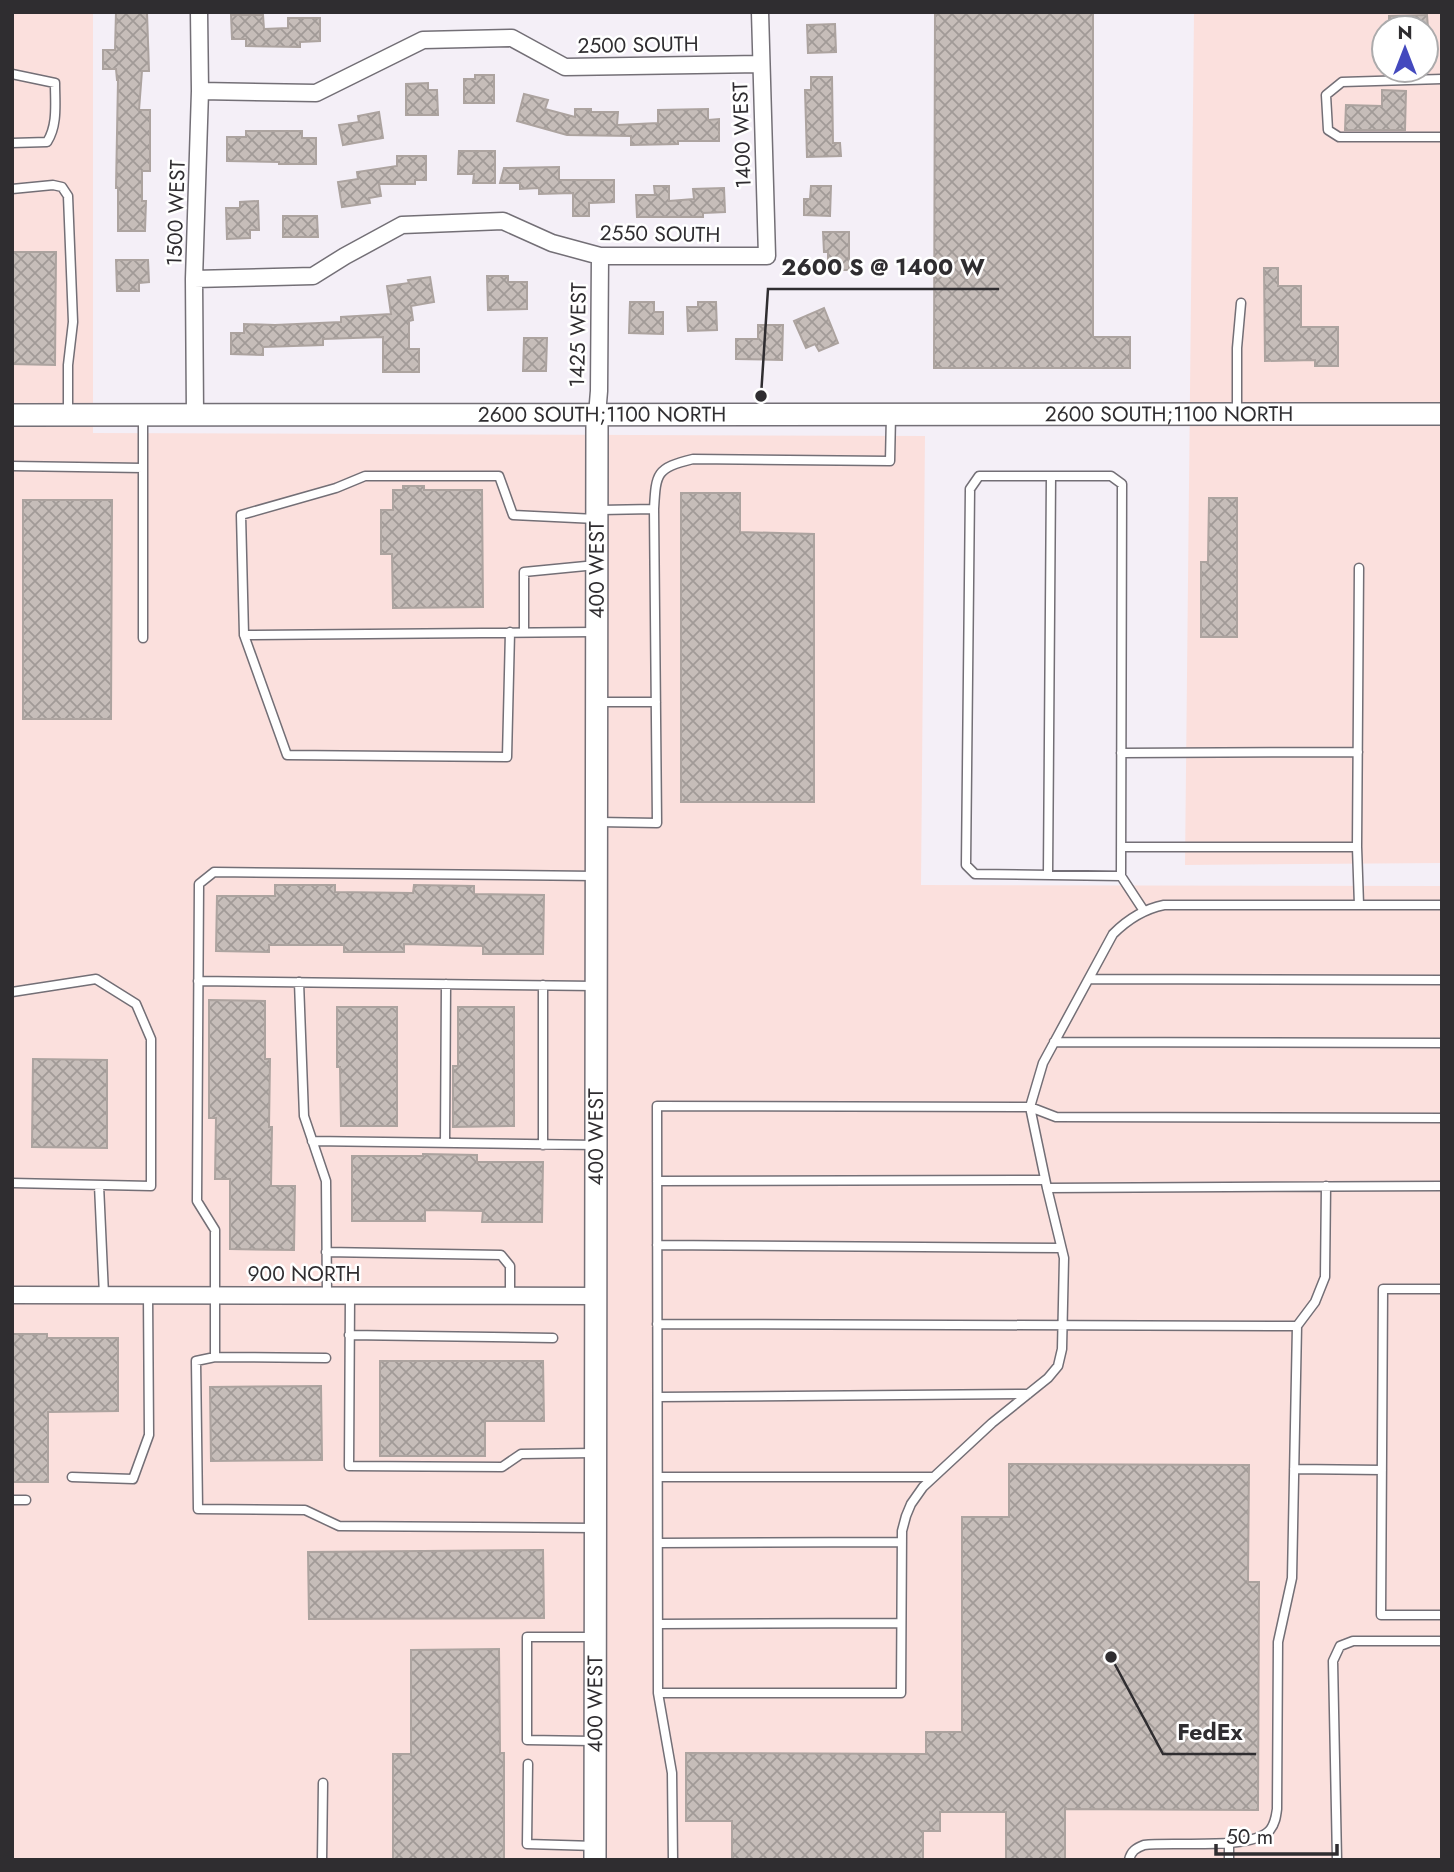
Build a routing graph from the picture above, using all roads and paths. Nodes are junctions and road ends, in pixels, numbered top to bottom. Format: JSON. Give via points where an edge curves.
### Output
{"nodes":[{"id":1,"x":199,"y":12,"type":"edge"},
{"id":2,"x":760,"y":12,"type":"edge"},
{"id":3,"x":761,"y":64,"type":"junction"},
{"id":4,"x":12,"y":74,"type":"edge"},
{"id":5,"x":1442,"y":79,"type":"edge"},
{"id":6,"x":200,"y":91,"type":"junction"},
{"id":7,"x":1442,"y":137,"type":"edge"},
{"id":8,"x":12,"y":143,"type":"edge"},
{"id":9,"x":12,"y":188,"type":"edge"},
{"id":10,"x":600,"y":256,"type":"junction"},
{"id":11,"x":767,"y":256,"type":"joint"},
{"id":12,"x":194,"y":279,"type":"junction"},
{"id":13,"x":1241,"y":303,"type":"dead end"},
{"id":14,"x":1237,"y":414,"type":"junction"},
{"id":15,"x":1442,"y":414,"type":"edge"},
{"id":16,"x":12,"y":415,"type":"edge"},
{"id":17,"x":68,"y":415,"type":"junction"},
{"id":18,"x":143,"y":415,"type":"junction"},
{"id":19,"x":195,"y":415,"type":"junction"},
{"id":20,"x":597,"y":415,"type":"junction"},
{"id":21,"x":891,"y":415,"type":"junction"},
{"id":22,"x":12,"y":466,"type":"edge"},
{"id":23,"x":143,"y":468,"type":"junction"},
{"id":24,"x":1051,"y":476,"type":"junction"},
{"id":25,"x":654,"y":509,"type":"junction"},
{"id":26,"x":596,"y":514,"type":"junction"},
{"id":27,"x":596,"y":565,"type":"junction"},
{"id":28,"x":1359,"y":568,"type":"dead end"},
{"id":29,"x":510,"y":632,"type":"junction"},
{"id":30,"x":524,"y":632,"type":"junction"},
{"id":31,"x":596,"y":632,"type":"junction"},
{"id":32,"x":244,"y":635,"type":"junction"},
{"id":33,"x":143,"y":638,"type":"dead end"},
{"id":34,"x":596,"y":702,"type":"junction"},
{"id":35,"x":656,"y":702,"type":"junction"},
{"id":36,"x":1358,"y":752,"type":"junction"},
{"id":37,"x":1121,"y":753,"type":"junction"},
{"id":38,"x":596,"y":821,"type":"junction"},
{"id":39,"x":1357,"y":846,"type":"junction"},
{"id":40,"x":1121,"y":847,"type":"junction"},
{"id":41,"x":1048,"y":875,"type":"junction"},
{"id":42,"x":596,"y":876,"type":"junction"},
{"id":43,"x":1121,"y":876,"type":"junction"},
{"id":44,"x":1359,"y":905,"type":"junction"},
{"id":45,"x":1442,"y":905,"type":"edge"},
{"id":46,"x":1144,"y":911,"type":"junction"},
{"id":47,"x":1088,"y":979,"type":"junction"},
{"id":48,"x":1442,"y":980,"type":"edge"},
{"id":49,"x":198,"y":981,"type":"junction"},
{"id":50,"x":299,"y":982,"type":"junction"},
{"id":51,"x":446,"y":984,"type":"junction"},
{"id":52,"x":543,"y":985,"type":"junction"},
{"id":53,"x":596,"y":986,"type":"junction"},
{"id":54,"x":12,"y":992,"type":"edge"},
{"id":55,"x":1054,"y":1042,"type":"junction"},
{"id":56,"x":1442,"y":1043,"type":"edge"},
{"id":57,"x":1030,"y":1107,"type":"junction"},
{"id":58,"x":1442,"y":1118,"type":"edge"},
{"id":59,"x":312,"y":1141,"type":"junction"},
{"id":60,"x":444,"y":1143,"type":"junction"},
{"id":61,"x":543,"y":1145,"type":"junction"},
{"id":62,"x":596,"y":1145,"type":"junction"},
{"id":63,"x":657,"y":1181,"type":"junction"},
{"id":64,"x":12,"y":1183,"type":"edge"},
{"id":65,"x":1046,"y":1184,"type":"junction"},
{"id":66,"x":99,"y":1185,"type":"junction"},
{"id":67,"x":1326,"y":1186,"type":"junction"},
{"id":68,"x":1442,"y":1186,"type":"edge"},
{"id":69,"x":657,"y":1245,"type":"junction"},
{"id":70,"x":1061,"y":1248,"type":"junction"},
{"id":71,"x":326,"y":1252,"type":"junction"},
{"id":72,"x":1442,"y":1289,"type":"edge"},
{"id":73,"x":12,"y":1295,"type":"edge"},
{"id":74,"x":104,"y":1295,"type":"junction"},
{"id":75,"x":148,"y":1295,"type":"junction"},
{"id":76,"x":215,"y":1295,"type":"junction"},
{"id":77,"x":327,"y":1295,"type":"junction"},
{"id":78,"x":350,"y":1295,"type":"junction"},
{"id":79,"x":510,"y":1295,"type":"junction"},
{"id":80,"x":596,"y":1296,"type":"junction"},
{"id":81,"x":657,"y":1324,"type":"junction"},
{"id":82,"x":1063,"y":1324,"type":"junction"},
{"id":83,"x":1297,"y":1326,"type":"junction"},
{"id":84,"x":349,"y":1335,"type":"junction"},
{"id":85,"x":553,"y":1338,"type":"dead end"},
{"id":86,"x":215,"y":1357,"type":"junction"},
{"id":87,"x":326,"y":1358,"type":"dead end"},
{"id":88,"x":1028,"y":1394,"type":"junction"},
{"id":89,"x":658,"y":1397,"type":"junction"},
{"id":90,"x":596,"y":1453,"type":"junction"},
{"id":91,"x":1294,"y":1469,"type":"junction"},
{"id":92,"x":1382,"y":1470,"type":"junction"},
{"id":93,"x":72,"y":1477,"type":"dead end"},
{"id":94,"x":658,"y":1477,"type":"junction"},
{"id":95,"x":932,"y":1478,"type":"junction"},
{"id":96,"x":12,"y":1500,"type":"edge"},
{"id":97,"x":26,"y":1500,"type":"dead end"},
{"id":98,"x":596,"y":1528,"type":"junction"},
{"id":99,"x":902,"y":1542,"type":"junction"},
{"id":100,"x":658,"y":1543,"type":"junction"},
{"id":101,"x":1442,"y":1615,"type":"edge"},
{"id":102,"x":901,"y":1623,"type":"junction"},
{"id":103,"x":658,"y":1624,"type":"junction"},
{"id":104,"x":596,"y":1637,"type":"junction"},
{"id":105,"x":1442,"y":1641,"type":"edge"},
{"id":106,"x":658,"y":1693,"type":"junction"},
{"id":107,"x":595,"y":1741,"type":"junction"},
{"id":108,"x":528,"y":1764,"type":"dead end"},
{"id":109,"x":323,"y":1783,"type":"dead end"},
{"id":110,"x":1229,"y":1843,"type":"junction"},
{"id":111,"x":595,"y":1853,"type":"edge"},
{"id":112,"x":321,"y":1860,"type":"edge"},
{"id":113,"x":673,"y":1860,"type":"edge"},
{"id":114,"x":1129,"y":1860,"type":"edge"},
{"id":115,"x":1229,"y":1860,"type":"edge"},
{"id":116,"x":1337,"y":1860,"type":"edge"}],
"edges":[{"from":1,"to":6,"type":"street","name":"1500 WEST"},
{"from":2,"to":3,"type":"street","name":"1400 WEST"},
{"from":3,"to":6,"type":"street","name":"2500 SOUTH","via":[[565,67],[512,38],[423,40],[316,93]]},
{"from":3,"to":11,"type":"street","name":"1400 WEST"},
{"from":4,"to":8,"type":"lane","via":[[55,83],[55,126],[47,142]]},
{"from":5,"to":7,"type":"lane","via":[[1342,82],[1326,95],[1328,130],[1339,137]]},
{"from":6,"to":12,"type":"street","name":"1500 WEST"},
{"from":9,"to":17,"type":"lane","via":[[53,185],[62,187],[68,196],[73,323]]},
{"from":10,"to":11,"type":"street","name":"2550 SOUTH"},
{"from":10,"to":12,"type":"street","name":"2550 SOUTH","via":[[552,243],[503,221],[402,225],[313,276]]},
{"from":10,"to":20,"type":"street","name":"1425 WEST"},
{"from":12,"to":19,"type":"street","name":"1500 WEST"},
{"from":13,"to":14,"type":"lane"},
{"from":14,"to":15,"type":"street","name":"2600 SOUTH;1100 NORTH"},
{"from":14,"to":21,"type":"street","name":"2600 SOUTH;1100 NORTH"},
{"from":16,"to":17,"type":"street","name":"2600 SOUTH;1100 NORTH"},
{"from":17,"to":18,"type":"street","name":"2600 SOUTH;1100 NORTH"},
{"from":18,"to":19,"type":"street","name":"2600 SOUTH;1100 NORTH"},
{"from":18,"to":23,"type":"lane"},
{"from":19,"to":20,"type":"street","name":"2600 SOUTH;1100 NORTH"},
{"from":20,"to":21,"type":"street","name":"2600 SOUTH;1100 NORTH"},
{"from":20,"to":26,"type":"street","name":"400 WEST"},
{"from":21,"to":25,"type":"lane","via":[[890,461],[693,459],[668,465],[656,481]]},
{"from":22,"to":23,"type":"lane"},
{"from":23,"to":33,"type":"lane"},
{"from":24,"to":37,"type":"lane","via":[[1111,476],[1122,484]]},
{"from":24,"to":41,"type":"lane"},
{"from":24,"to":41,"type":"lane","via":[[979,476],[970,489],[965,865],[975,874]]},
{"from":25,"to":26,"type":"lane"},
{"from":25,"to":35,"type":"lane"},
{"from":26,"to":27,"type":"street","name":"400 WEST"},
{"from":26,"to":32,"type":"lane","via":[[513,515],[499,476],[365,476],[241,515]]},
{"from":27,"to":30,"type":"lane","via":[[524,572]]},
{"from":27,"to":31,"type":"street","name":"400 WEST"},
{"from":28,"to":36,"type":"lane"},
{"from":29,"to":30,"type":"lane"},
{"from":29,"to":32,"type":"lane"},
{"from":29,"to":32,"type":"lane","via":[[506,757],[287,755]]},
{"from":30,"to":31,"type":"lane"},
{"from":31,"to":34,"type":"street","name":"400 WEST"},
{"from":34,"to":35,"type":"lane"},
{"from":34,"to":38,"type":"street","name":"400 WEST"},
{"from":35,"to":38,"type":"lane","via":[[657,823]]},
{"from":36,"to":37,"type":"lane"},
{"from":36,"to":39,"type":"lane"},
{"from":37,"to":40,"type":"lane"},
{"from":38,"to":42,"type":"street","name":"400 WEST"},
{"from":39,"to":40,"type":"lane"},
{"from":39,"to":44,"type":"lane"},
{"from":40,"to":43,"type":"lane"},
{"from":41,"to":43,"type":"lane"},
{"from":42,"to":49,"type":"lane","via":[[214,872],[199,884]]},
{"from":42,"to":53,"type":"street","name":"400 WEST"},
{"from":43,"to":46,"type":"lane"},
{"from":44,"to":45,"type":"lane"},
{"from":44,"to":46,"type":"lane","via":[[1184,904]]},
{"from":46,"to":47,"type":"lane","via":[[1113,934]]},
{"from":47,"to":48,"type":"lane"},
{"from":47,"to":55,"type":"lane"},
{"from":49,"to":50,"type":"lane"},
{"from":49,"to":76,"type":"lane","via":[[197,1201],[215,1230]]},
{"from":50,"to":51,"type":"lane"},
{"from":50,"to":59,"type":"lane","via":[[304,1116]]},
{"from":51,"to":52,"type":"lane"},
{"from":51,"to":60,"type":"lane"},
{"from":52,"to":53,"type":"lane"},
{"from":52,"to":61,"type":"lane"},
{"from":53,"to":62,"type":"street","name":"400 WEST"},
{"from":54,"to":66,"type":"lane","via":[[96,979],[136,1004],[151,1039],[151,1186]]},
{"from":55,"to":56,"type":"lane"},
{"from":55,"to":57,"type":"lane"},
{"from":57,"to":58,"type":"lane","via":[[1056,1117]]},
{"from":57,"to":63,"type":"lane","via":[[657,1106]]},
{"from":57,"to":65,"type":"lane"},
{"from":59,"to":60,"type":"lane"},
{"from":59,"to":71,"type":"lane","via":[[326,1181]]},
{"from":60,"to":61,"type":"lane"},
{"from":61,"to":62,"type":"lane"},
{"from":62,"to":80,"type":"street","name":"400 WEST"},
{"from":63,"to":65,"type":"lane"},
{"from":63,"to":69,"type":"lane"},
{"from":64,"to":66,"type":"lane"},
{"from":65,"to":67,"type":"lane"},
{"from":65,"to":70,"type":"lane"},
{"from":66,"to":74,"type":"lane"},
{"from":67,"to":68,"type":"lane"},
{"from":67,"to":83,"type":"lane","via":[[1325,1277]]},
{"from":69,"to":70,"type":"lane"},
{"from":69,"to":81,"type":"lane"},
{"from":70,"to":82,"type":"lane"},
{"from":71,"to":77,"type":"lane"},
{"from":71,"to":79,"type":"lane","via":[[501,1255],[510,1266]]},
{"from":72,"to":92,"type":"lane","via":[[1382,1289]]},
{"from":73,"to":74,"type":"street","name":"900 NORTH"},
{"from":74,"to":75,"type":"street","name":"900 NORTH"},
{"from":75,"to":76,"type":"street","name":"900 NORTH"},
{"from":75,"to":93,"type":"lane","via":[[149,1435],[133,1479]]},
{"from":76,"to":77,"type":"street","name":"900 NORTH"},
{"from":76,"to":86,"type":"lane"},
{"from":77,"to":78,"type":"street","name":"900 NORTH"},
{"from":78,"to":79,"type":"street","name":"900 NORTH"},
{"from":78,"to":84,"type":"lane"},
{"from":79,"to":80,"type":"street","name":"900 NORTH"},
{"from":80,"to":90,"type":"street","name":"400 WEST"},
{"from":81,"to":82,"type":"lane"},
{"from":81,"to":89,"type":"lane"},
{"from":82,"to":83,"type":"lane"},
{"from":82,"to":88,"type":"lane","via":[[1058,1366]]},
{"from":83,"to":91,"type":"lane"},
{"from":84,"to":85,"type":"lane"},
{"from":84,"to":90,"type":"lane","via":[[349,1466],[502,1467],[521,1454]]},
{"from":86,"to":87,"type":"lane"},
{"from":86,"to":98,"type":"lane","via":[[195,1361],[198,1509],[305,1510],[339,1525]]},
{"from":88,"to":89,"type":"lane"},
{"from":88,"to":95,"type":"lane"},
{"from":89,"to":94,"type":"lane"},
{"from":90,"to":98,"type":"street","name":"400 WEST"},
{"from":91,"to":92,"type":"lane"},
{"from":91,"to":110,"type":"lane","via":[[1292,1578],[1278,1642],[1275,1822],[1264,1835]]},
{"from":92,"to":101,"type":"lane","via":[[1381,1615]]},
{"from":94,"to":95,"type":"lane"},
{"from":94,"to":100,"type":"lane"},
{"from":95,"to":99,"type":"lane","via":[[911,1504]]},
{"from":96,"to":97,"type":"lane"},
{"from":98,"to":104,"type":"street","name":"400 WEST"},
{"from":99,"to":100,"type":"lane"},
{"from":99,"to":102,"type":"lane"},
{"from":100,"to":103,"type":"lane"},
{"from":102,"to":103,"type":"lane"},
{"from":102,"to":106,"type":"lane","via":[[901,1693]]},
{"from":103,"to":106,"type":"lane"},
{"from":104,"to":107,"type":"street","name":"400 WEST"},
{"from":104,"to":107,"type":"lane","via":[[527,1637],[527,1740]]},
{"from":105,"to":116,"type":"lane","via":[[1353,1641],[1340,1646],[1336,1654]]},
{"from":106,"to":113,"type":"lane","via":[[672,1773]]},
{"from":107,"to":111,"type":"street","name":"400 WEST"},
{"from":108,"to":111,"type":"lane","via":[[527,1844]]},
{"from":109,"to":112,"type":"lane"},
{"from":110,"to":114,"type":"lane","via":[[1144,1845],[1135,1848]]},
{"from":110,"to":115,"type":"lane"}]}
